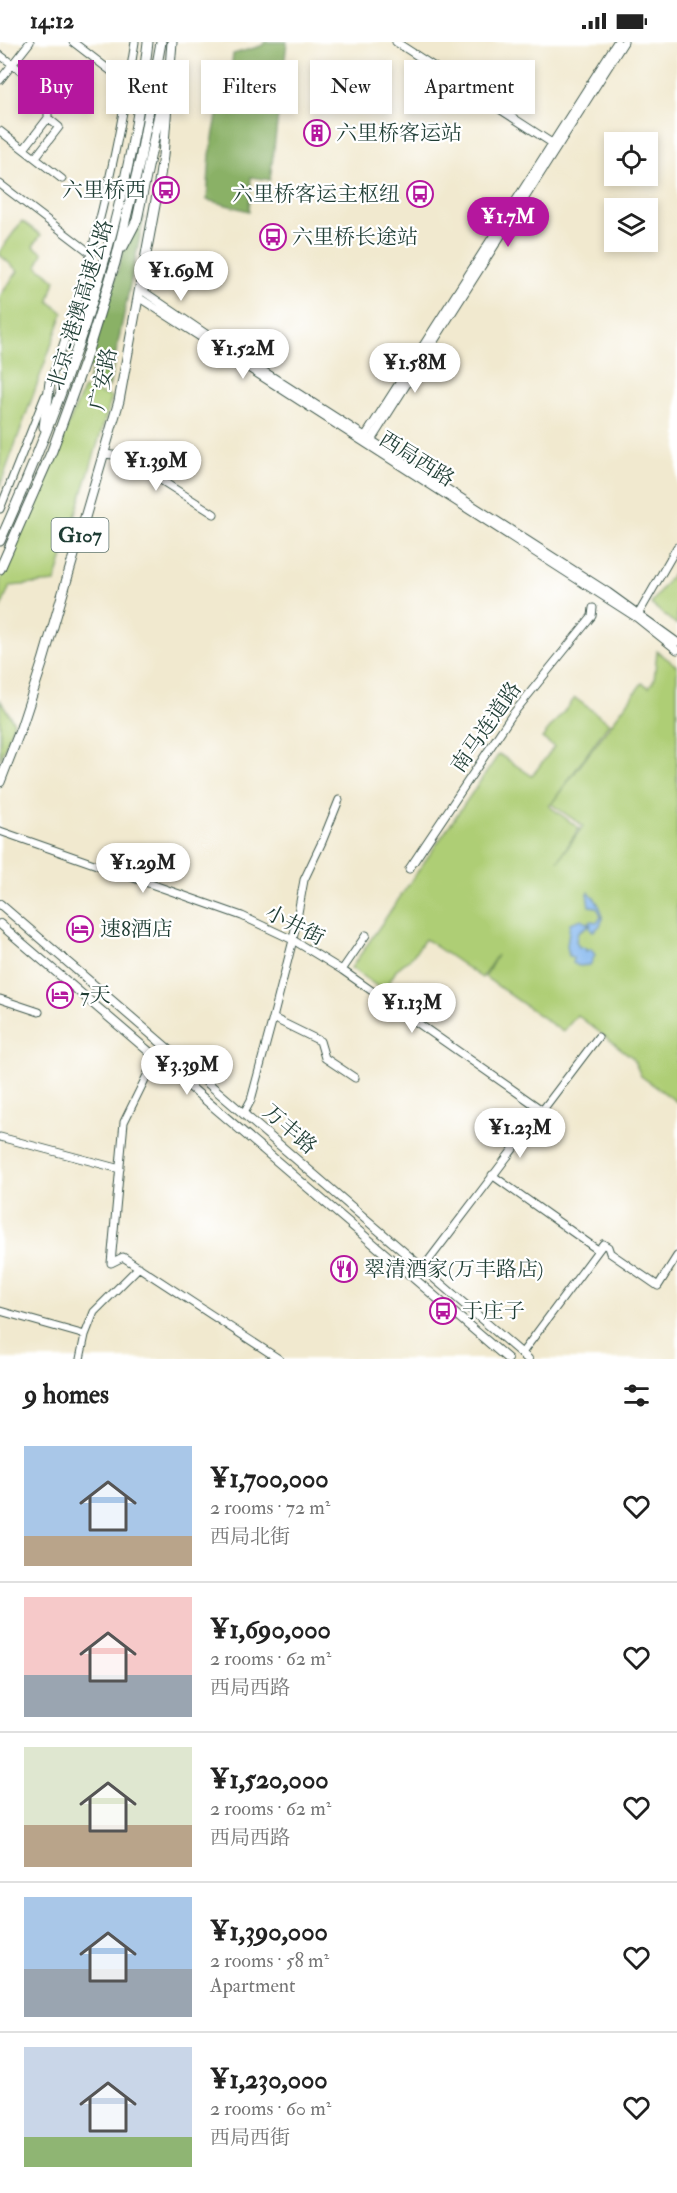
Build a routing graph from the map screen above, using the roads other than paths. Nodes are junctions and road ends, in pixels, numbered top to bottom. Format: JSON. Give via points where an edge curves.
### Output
{"nodes":[{"id":1,"x":30,"y":42,"type":"edge"},
{"id":2,"x":73,"y":42,"type":"edge"},
{"id":3,"x":135,"y":42,"type":"edge"},
{"id":4,"x":148,"y":42,"type":"edge"},
{"id":5,"x":161,"y":42,"type":"edge"},
{"id":6,"x":172,"y":42,"type":"edge"},
{"id":7,"x":396,"y":42,"type":"edge"},
{"id":8,"x":617,"y":42,"type":"edge"},
{"id":9,"x":624,"y":42,"type":"edge"},
{"id":10,"x":0,"y":55,"type":"edge"},
{"id":11,"x":132,"y":60,"type":"edge"},
{"id":12,"x":171,"y":60,"type":"edge"},
{"id":13,"x":13,"y":64,"type":"junction"},
{"id":14,"x":106,"y":67,"type":"edge"},
{"id":15,"x":0,"y":81,"type":"edge"},
{"id":16,"x":123,"y":114,"type":"edge"},
{"id":17,"x":158,"y":114,"type":"edge"},
{"id":18,"x":166,"y":114,"type":"edge"},
{"id":19,"x":48,"y":118,"type":"junction"},
{"id":20,"x":0,"y":131,"type":"edge"},
{"id":21,"x":555,"y":145,"type":"junction"},
{"id":22,"x":24,"y":150,"type":"junction"},
{"id":23,"x":35,"y":158,"type":"junction"},
{"id":24,"x":62,"y":179,"type":"dead end"},
{"id":25,"x":0,"y":184,"type":"edge"},
{"id":26,"x":92,"y":254,"type":"junction"},
{"id":27,"x":115,"y":262,"type":"junction"},
{"id":28,"x":139,"y":293,"type":"junction"},
{"id":29,"x":50,"y":382,"type":"junction"},
{"id":30,"x":366,"y":441,"type":"junction"},
{"id":31,"x":42,"y":446,"type":"junction"},
{"id":32,"x":104,"y":454,"type":"junction"},
{"id":33,"x":0,"y":509,"type":"edge"},
{"id":34,"x":214,"y":514,"type":"dead end"},
{"id":35,"x":7,"y":527,"type":"junction"},
{"id":36,"x":0,"y":535,"type":"edge"},
{"id":37,"x":0,"y":542,"type":"edge"},
{"id":38,"x":677,"y":547,"type":"edge"},
{"id":39,"x":0,"y":569,"type":"edge"},
{"id":40,"x":593,"y":608,"type":"dead end"},
{"id":41,"x":639,"y":614,"type":"junction"},
{"id":42,"x":677,"y":642,"type":"edge"},
{"id":43,"x":677,"y":650,"type":"edge"},
{"id":44,"x":1,"y":779,"type":"edge"},
{"id":45,"x":339,"y":800,"type":"dead end"},
{"id":46,"x":0,"y":831,"type":"edge"},
{"id":47,"x":409,"y":869,"type":"dead end"},
{"id":48,"x":0,"y":904,"type":"edge"},
{"id":49,"x":0,"y":924,"type":"edge"},
{"id":50,"x":366,"y":935,"type":"dead end"},
{"id":51,"x":293,"y":940,"type":"junction"},
{"id":52,"x":342,"y":970,"type":"junction"},
{"id":53,"x":0,"y":999,"type":"edge"},
{"id":54,"x":39,"y":1012,"type":"dead end"},
{"id":55,"x":273,"y":1018,"type":"junction"},
{"id":56,"x":598,"y":1036,"type":"dead end"},
{"id":57,"x":156,"y":1057,"type":"junction"},
{"id":58,"x":355,"y":1078,"type":"dead end"},
{"id":59,"x":206,"y":1081,"type":"junction"},
{"id":60,"x":542,"y":1110,"type":"junction"},
{"id":61,"x":244,"y":1113,"type":"junction"},
{"id":62,"x":229,"y":1122,"type":"junction"},
{"id":63,"x":0,"y":1137,"type":"edge"},
{"id":64,"x":284,"y":1147,"type":"junction"},
{"id":65,"x":120,"y":1169,"type":"junction"},
{"id":66,"x":492,"y":1175,"type":"junction"},
{"id":67,"x":598,"y":1250,"type":"junction"},
{"id":68,"x":677,"y":1256,"type":"edge"},
{"id":69,"x":139,"y":1267,"type":"junction"},
{"id":70,"x":423,"y":1268,"type":"junction"},
{"id":71,"x":0,"y":1311,"type":"edge"},
{"id":72,"x":86,"y":1335,"type":"junction"},
{"id":73,"x":525,"y":1356,"type":"edge"},
{"id":74,"x":80,"y":1359,"type":"edge"},
{"id":75,"x":279,"y":1359,"type":"edge"},
{"id":76,"x":507,"y":1359,"type":"edge"}],
"edges":[{"from":1,"to":13,"type":"street"},
{"from":2,"to":14,"type":"street"},
{"from":3,"to":11,"type":"street"},
{"from":4,"to":31,"type":"highway","via":[[129,158],[105,259]]},
{"from":5,"to":27,"type":"highway","name":"北京-港澳高速公路","via":[[140,160]]},
{"from":6,"to":12,"type":"highway","name":"广安路","number":"G107"},
{"from":7,"to":21,"type":"street"},
{"from":8,"to":21,"type":"street"},
{"from":9,"to":21,"type":"street"},
{"from":10,"to":13,"type":"street"},
{"from":13,"to":15,"type":"street"},
{"from":13,"to":19,"type":"street","via":[[48,91]]},
{"from":16,"to":26,"type":"street"},
{"from":17,"to":27,"type":"highway","via":[[137,220]]},
{"from":18,"to":28,"type":"highway","name":"广安路","number":"G107"},
{"from":19,"to":22,"type":"street"},
{"from":19,"to":23,"type":"street","via":[[59,127]]},
{"from":20,"to":22,"type":"street"},
{"from":21,"to":30,"type":"street"},
{"from":22,"to":23,"type":"street"},
{"from":23,"to":24,"type":"street"},
{"from":25,"to":26,"type":"street"},
{"from":26,"to":29,"type":"street"},
{"from":27,"to":39,"type":"highway","name":"北京-港澳高速公路","via":[[86,360],[52,451]]},
{"from":28,"to":30,"type":"street","name":"西局西路"},
{"from":28,"to":32,"type":"highway","name":"广安路","number":"G107","via":[[119,402]]},
{"from":29,"to":31,"type":"highway"},
{"from":29,"to":33,"type":"street"},
{"from":30,"to":41,"type":"street","name":"西局西路"},
{"from":30,"to":43,"type":"street","name":"西局西路","via":[[637,618]]},
{"from":31,"to":35,"type":"highway"},
{"from":32,"to":34,"type":"street","via":[[123,456]]},
{"from":32,"to":44,"type":"highway","name":"广安路","number":"G107","via":[[42,662]]},
{"from":35,"to":36,"type":"highway"},
{"from":35,"to":37,"type":"highway"},
{"from":38,"to":41,"type":"street"},
{"from":40,"to":47,"type":"street","name":"南马连道路","via":[[592,616],[512,715]]},
{"from":41,"to":42,"type":"street","name":"西局西路"},
{"from":45,"to":51,"type":"street","via":[[304,880]]},
{"from":46,"to":51,"type":"street","name":"小井街","via":[[242,916]]},
{"from":48,"to":59,"type":"main road","name":"万丰路"},
{"from":49,"to":57,"type":"main road","name":"万丰路"},
{"from":50,"to":52,"type":"street"},
{"from":51,"to":52,"type":"street","name":"小井街"},
{"from":51,"to":55,"type":"street"},
{"from":52,"to":60,"type":"street","name":"小井街"},
{"from":53,"to":54,"type":"street"},
{"from":55,"to":58,"type":"street","via":[[320,1041],[325,1058]]},
{"from":55,"to":61,"type":"street"},
{"from":56,"to":60,"type":"street"},
{"from":57,"to":59,"type":"main road","via":[[201,1090]]},
{"from":57,"to":62,"type":"main road","name":"万丰路"},
{"from":57,"to":65,"type":"street","via":[[124,1122]]},
{"from":59,"to":61,"type":"main road","name":"万丰路"},
{"from":60,"to":66,"type":"street"},
{"from":61,"to":64,"type":"main road","name":"万丰路"},
{"from":62,"to":64,"type":"main road","via":[[234,1112]]},
{"from":62,"to":76,"type":"main road","name":"万丰路"},
{"from":63,"to":65,"type":"street"},
{"from":64,"to":70,"type":"main road","name":"万丰路"},
{"from":65,"to":69,"type":"street","via":[[111,1263],[123,1257]]},
{"from":66,"to":67,"type":"street"},
{"from":66,"to":70,"type":"street"},
{"from":67,"to":68,"type":"street","via":[[603,1244],[658,1286]]},
{"from":67,"to":73,"type":"street"},
{"from":69,"to":72,"type":"street","via":[[94,1312]]},
{"from":69,"to":75,"type":"street"},
{"from":70,"to":73,"type":"main road","name":"万丰路"},
{"from":71,"to":72,"type":"street"},
{"from":72,"to":74,"type":"street"}]}
